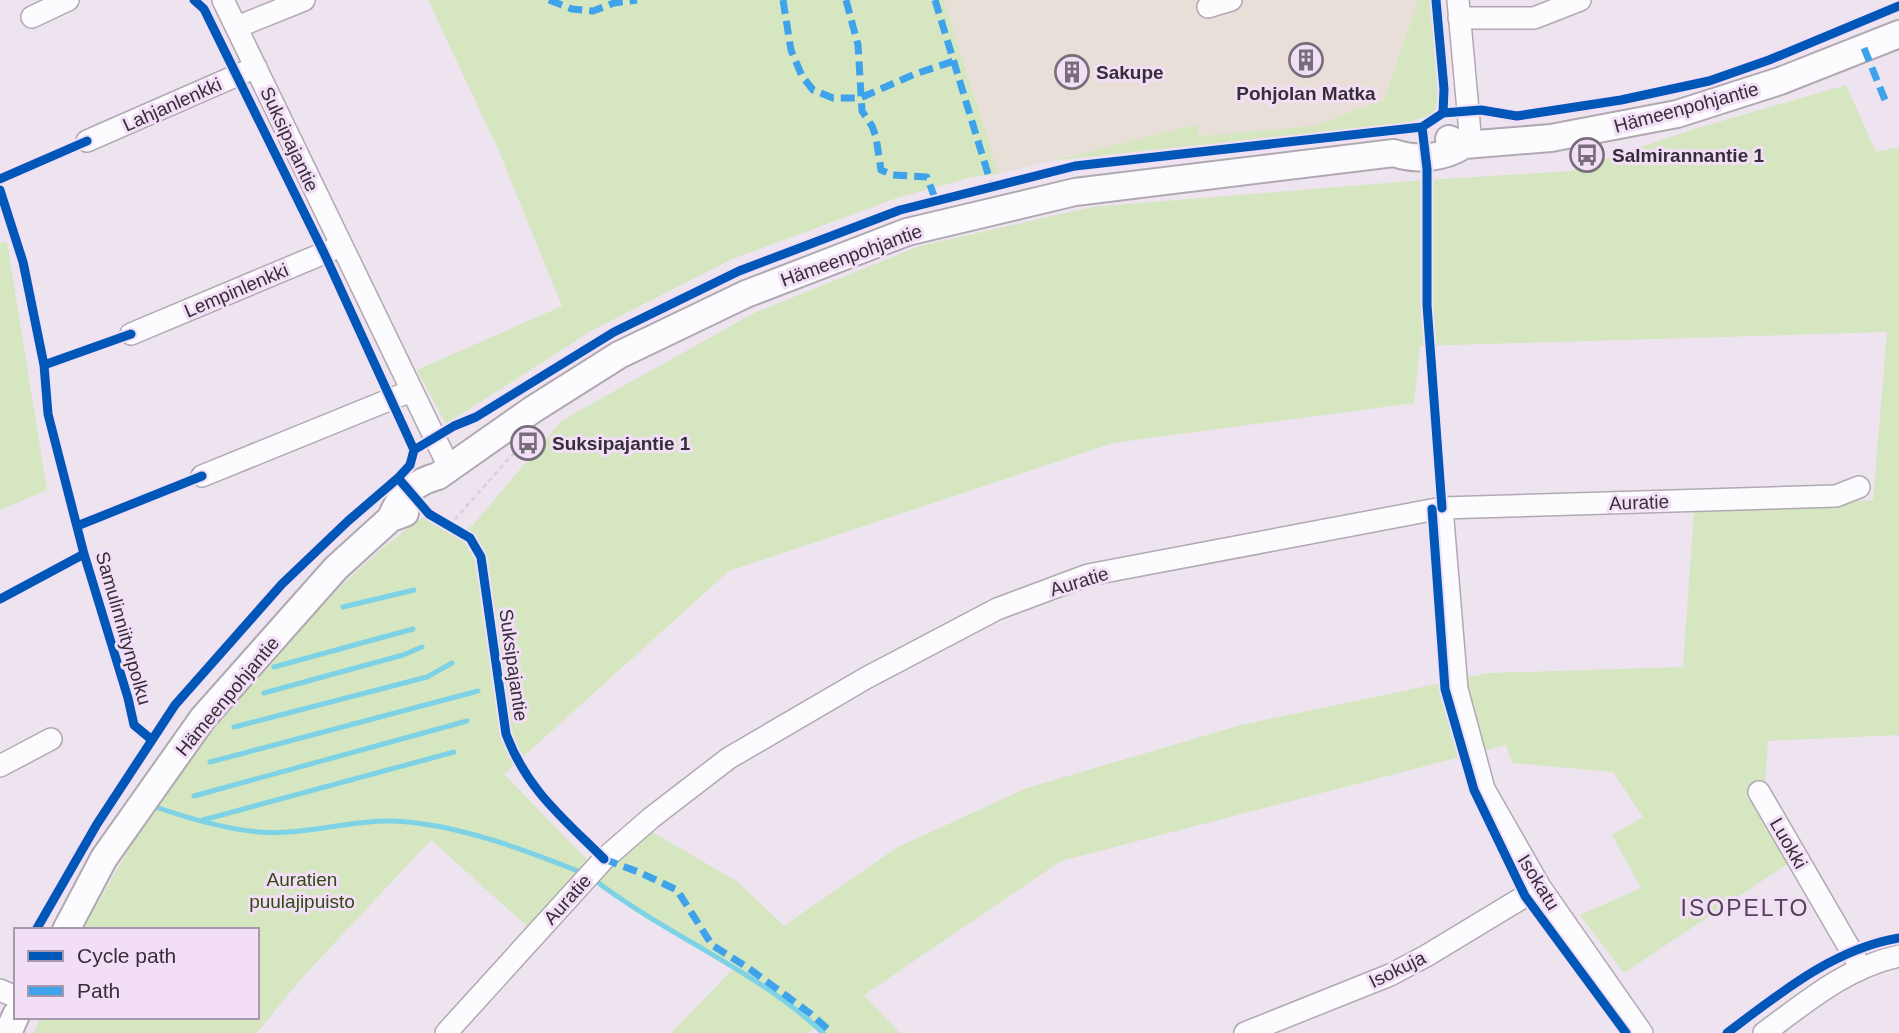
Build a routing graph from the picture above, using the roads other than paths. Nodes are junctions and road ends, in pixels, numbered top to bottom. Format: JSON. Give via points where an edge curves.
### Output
{"nodes":[{"id":1,"x":68,"y":0,"type":"edge"},
{"id":2,"x":223,"y":0,"type":"edge"},
{"id":3,"x":304,"y":0,"type":"edge"},
{"id":4,"x":1230,"y":0,"type":"edge"},
{"id":5,"x":1580,"y":0,"type":"edge"},
{"id":6,"x":1208,"y":7,"type":"dead end"},
{"id":7,"x":1459,"y":9,"type":"edge"},
{"id":8,"x":32,"y":17,"type":"dead end"},
{"id":9,"x":237,"y":27,"type":"junction"},
{"id":10,"x":1899,"y":34,"type":"edge"},
{"id":11,"x":256,"y":67,"type":"junction"},
{"id":12,"x":88,"y":141,"type":"dead end"},
{"id":13,"x":1468,"y":145,"type":"junction"},
{"id":14,"x":341,"y":246,"type":"junction"},
{"id":15,"x":131,"y":334,"type":"dead end"},
{"id":16,"x":411,"y":391,"type":"junction"},
{"id":17,"x":443,"y":471,"type":"junction"},
{"id":18,"x":202,"y":476,"type":"dead end"},
{"id":19,"x":1859,"y":486,"type":"dead end"},
{"id":20,"x":1442,"y":508,"type":"junction"},
{"id":21,"x":391,"y":518,"type":"junction"},
{"id":22,"x":51,"y":739,"type":"dead end"},
{"id":23,"x":0,"y":766,"type":"edge"},
{"id":24,"x":1759,"y":792,"type":"dead end"},
{"id":25,"x":1540,"y":887,"type":"junction"},
{"id":26,"x":67,"y":928,"type":"edge"},
{"id":27,"x":1899,"y":956,"type":"edge"},
{"id":28,"x":1860,"y":968,"type":"junction"},
{"id":29,"x":446,"y":1033,"type":"edge"},
{"id":30,"x":1245,"y":1033,"type":"edge"},
{"id":31,"x":1642,"y":1033,"type":"edge"},
{"id":32,"x":1764,"y":1033,"type":"edge"}],
"edges":[{"from":1,"to":8,"type":"street"},
{"from":2,"to":9,"type":"street","name":"Suksipajantie"},
{"from":3,"to":9,"type":"street"},
{"from":4,"to":6,"type":"street"},
{"from":5,"to":7,"type":"street","via":[[1534,18]]},
{"from":7,"to":13,"type":"street"},
{"from":9,"to":11,"type":"street","name":"Suksipajantie"},
{"from":10,"to":13,"type":"main road","name":"Hämeenpohjantie","via":[[1780,81],[1677,114],[1551,138]]},
{"from":11,"to":12,"type":"street","name":"Lahjanlenkki"},
{"from":11,"to":14,"type":"street","name":"Suksipajantie"},
{"from":13,"to":17,"type":"main road","name":"Hämeenpohjantie","via":[[1451,154],[1409,158],[1394,153],[1075,192],[907,232],[746,294],[620,355]]},
{"from":14,"to":15,"type":"street","name":"Lempinlenkki"},
{"from":14,"to":16,"type":"street","name":"Suksipajantie"},
{"from":16,"to":17,"type":"street","name":"Suksipajantie"},
{"from":16,"to":18,"type":"street"},
{"from":17,"to":21,"type":"main road","name":"Hämeenpohjantie","via":[[431,491],[407,513]]},
{"from":17,"to":21,"type":"main road","name":"Hämeenpohjantie","via":[[408,491]]},
{"from":19,"to":20,"type":"street","name":"Auratie","via":[[1836,496]]},
{"from":20,"to":25,"type":"street","name":"Isokatu","via":[[1457,689],[1484,789]]},
{"from":20,"to":29,"type":"street","name":"Auratie","via":[[1088,575],[997,609],[866,678],[718,767],[651,818],[604,859]]},
{"from":21,"to":26,"type":"main road","name":"Hämeenpohjantie","via":[[336,568],[203,718],[104,858]]},
{"from":22,"to":23,"type":"street"},
{"from":24,"to":28,"type":"street","name":"Luokki"},
{"from":25,"to":30,"type":"street","name":"Isokuja","via":[[1390,975]]},
{"from":25,"to":31,"type":"street","name":"Isokatu"},
{"from":27,"to":28,"type":"street"},
{"from":28,"to":32,"type":"street"}]}
